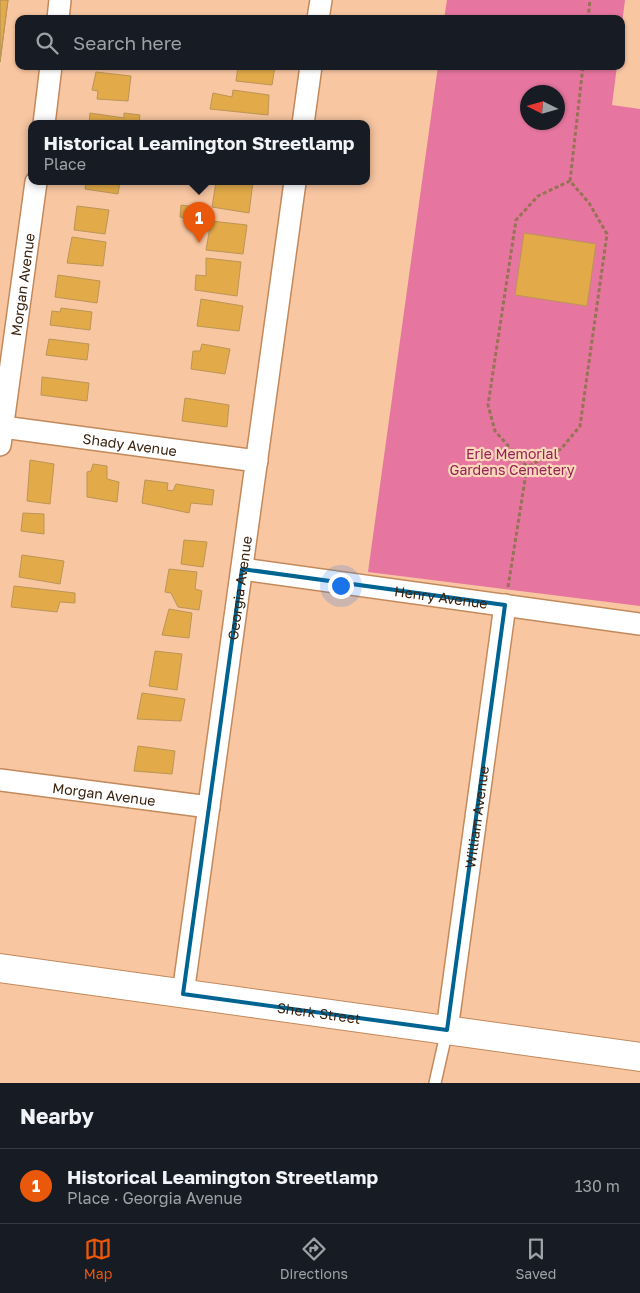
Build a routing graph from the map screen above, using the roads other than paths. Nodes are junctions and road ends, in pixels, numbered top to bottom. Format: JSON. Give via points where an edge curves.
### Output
{"nodes":[{"id":1,"x":60,"y":0,"type":"edge"},
{"id":2,"x":321,"y":0,"type":"edge"},
{"id":3,"x":58,"y":15,"type":"edge"},
{"id":4,"x":319,"y":15,"type":"edge"},
{"id":5,"x":51,"y":70,"type":"edge"},
{"id":6,"x":310,"y":70,"type":"edge"},
{"id":7,"x":44,"y":120,"type":"edge"},
{"id":8,"x":304,"y":120,"type":"edge"},
{"id":9,"x":36,"y":185,"type":"edge"},
{"id":10,"x":295,"y":185,"type":"edge"},
{"id":11,"x":1,"y":436,"type":"edge"},
{"id":12,"x":257,"y":461,"type":"junction"},
{"id":13,"x":242,"y":569,"type":"junction"},
{"id":14,"x":505,"y":605,"type":"junction"},
{"id":15,"x":640,"y":624,"type":"edge"},
{"id":16,"x":0,"y":780,"type":"edge"},
{"id":17,"x":209,"y":806,"type":"junction"},
{"id":18,"x":0,"y":968,"type":"edge"},
{"id":19,"x":183,"y":994,"type":"junction"},
{"id":20,"x":446,"y":1030,"type":"junction"},
{"id":21,"x":640,"y":1057,"type":"edge"},
{"id":22,"x":435,"y":1083,"type":"edge"}],
"edges":[{"from":1,"to":3,"type":"street"},
{"from":2,"to":4,"type":"street"},
{"from":5,"to":7,"type":"street"},
{"from":6,"to":8,"type":"street"},
{"from":9,"to":11,"type":"street","name":"Morgan Avenue"},
{"from":10,"to":12,"type":"street","name":"Georgia Avenue"},
{"from":11,"to":12,"type":"street","name":"Shady Avenue"},
{"from":12,"to":13,"type":"street","name":"Georgia Avenue"},
{"from":13,"to":14,"type":"street","name":"Henry Avenue"},
{"from":13,"to":17,"type":"street","name":"Georgia Avenue"},
{"from":14,"to":15,"type":"street","name":"Henry Avenue"},
{"from":14,"to":20,"type":"street","name":"William Avenue"},
{"from":16,"to":17,"type":"street","name":"Morgan Avenue"},
{"from":17,"to":19,"type":"street","name":"Georgia Avenue"},
{"from":18,"to":19,"type":"street","name":"Sherk Street"},
{"from":19,"to":20,"type":"street","name":"Sherk Street"},
{"from":20,"to":21,"type":"street","name":"Sherk Street"},
{"from":20,"to":22,"type":"lane"}]}
